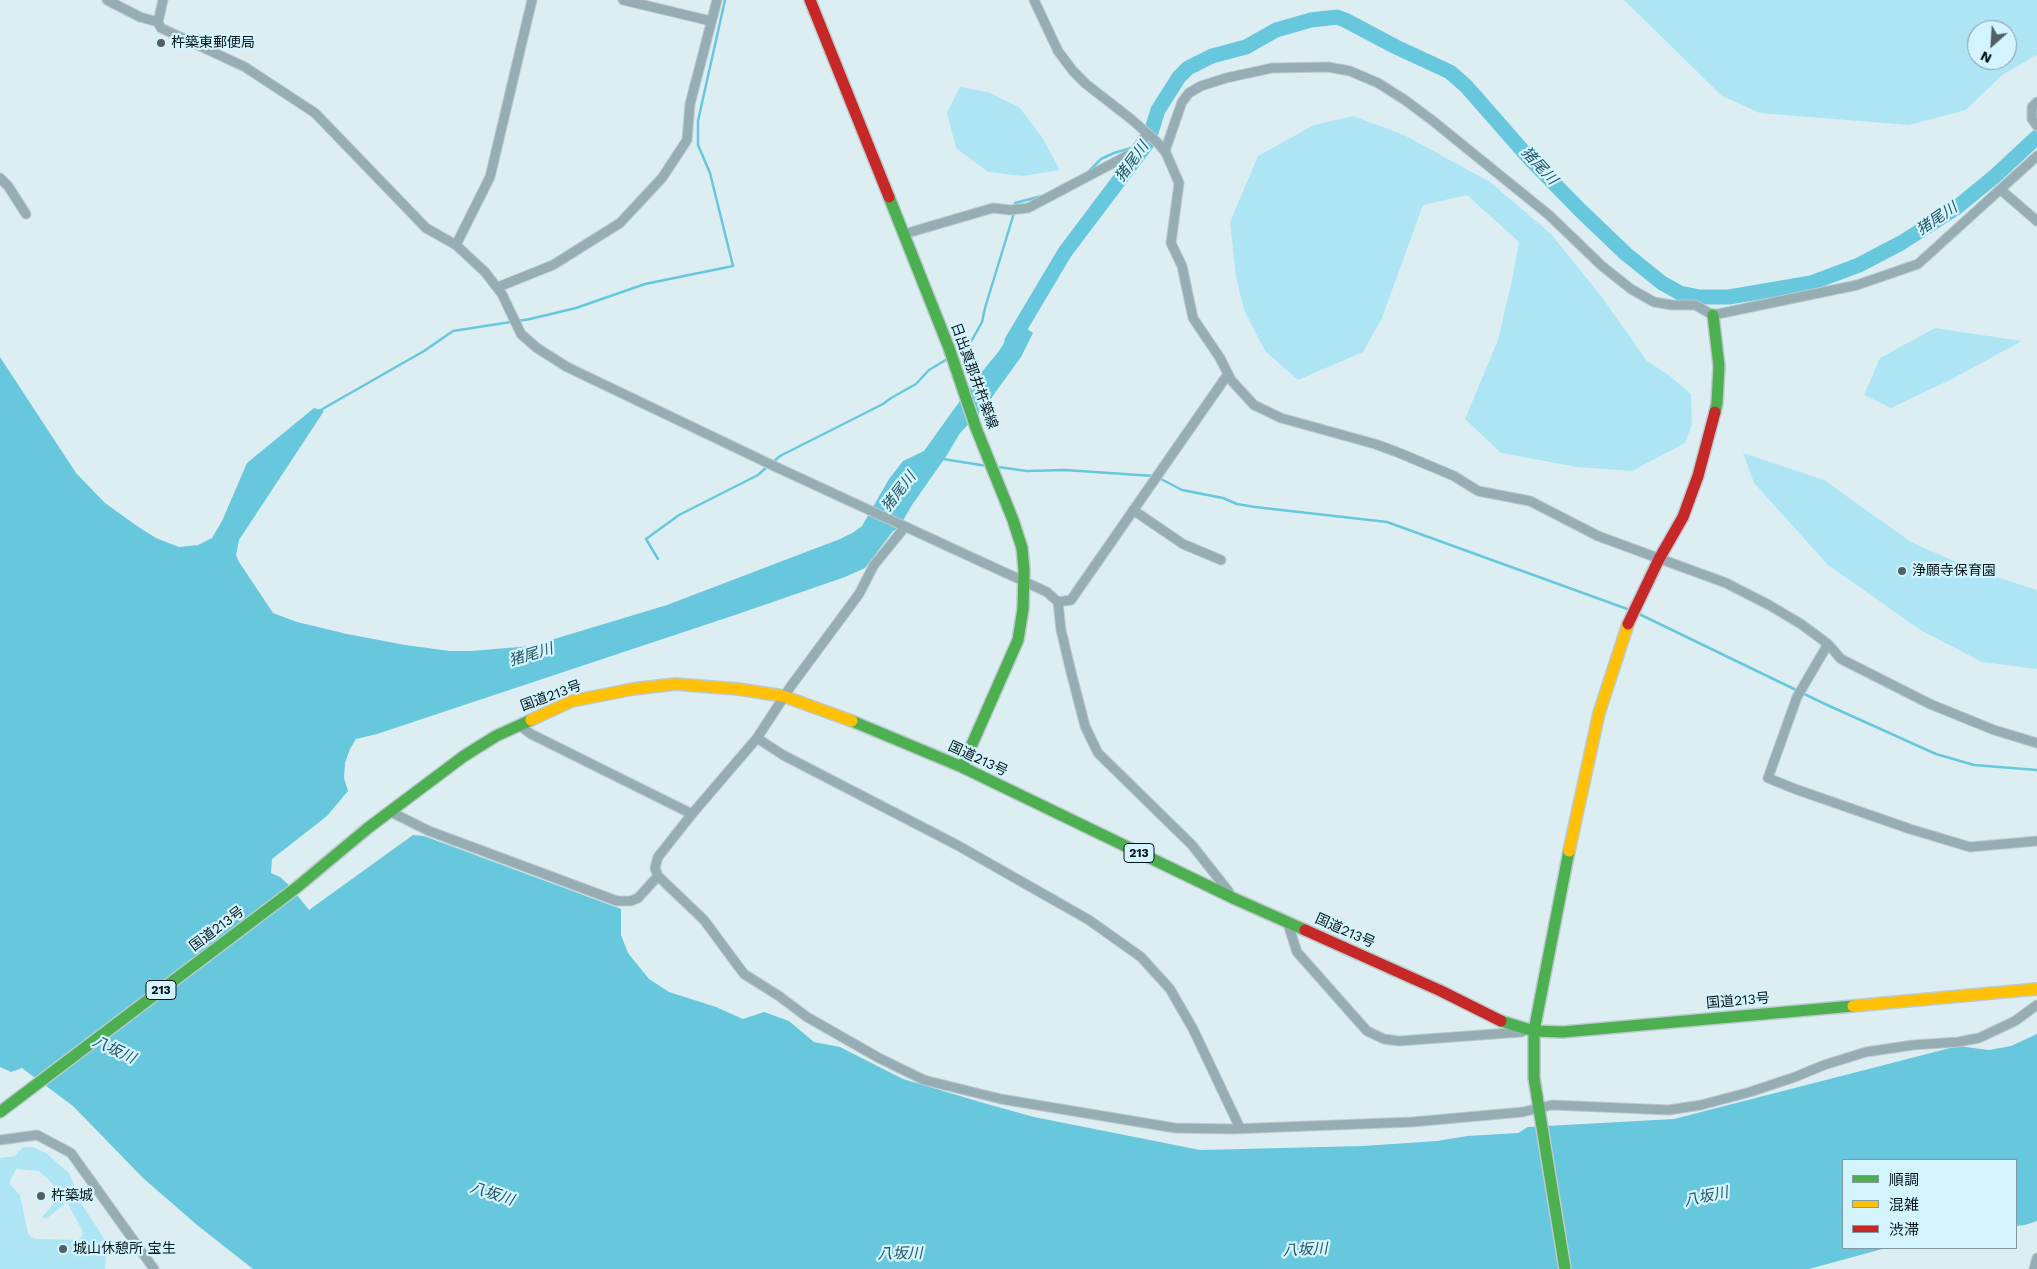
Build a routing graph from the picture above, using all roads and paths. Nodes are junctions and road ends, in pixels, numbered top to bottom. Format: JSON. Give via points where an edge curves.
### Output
{"nodes":[{"id":1,"x":107,"y":0,"type":"edge"},
{"id":2,"x":162,"y":0,"type":"edge"},
{"id":3,"x":532,"y":0,"type":"edge"},
{"id":4,"x":622,"y":0,"type":"edge"},
{"id":5,"x":717,"y":0,"type":"edge"},
{"id":6,"x":810,"y":0,"type":"edge"},
{"id":7,"x":1034,"y":0,"type":"edge"},
{"id":8,"x":711,"y":21,"type":"junction"},
{"id":9,"x":158,"y":22,"type":"junction"},
{"id":10,"x":2037,"y":102,"type":"edge"},
{"id":11,"x":2037,"y":126,"type":"edge"},
{"id":12,"x":1147,"y":134,"type":"junction"},
{"id":13,"x":1165,"y":152,"type":"junction"},
{"id":14,"x":2037,"y":156,"type":"edge"},
{"id":15,"x":0,"y":178,"type":"edge"},
{"id":16,"x":2001,"y":190,"type":"junction"},
{"id":17,"x":26,"y":214,"type":"dead end"},
{"id":18,"x":2037,"y":221,"type":"edge"},
{"id":19,"x":904,"y":234,"type":"junction"},
{"id":20,"x":456,"y":245,"type":"junction"},
{"id":21,"x":498,"y":287,"type":"junction"},
{"id":22,"x":1713,"y":315,"type":"junction"},
{"id":23,"x":1228,"y":374,"type":"junction"},
{"id":24,"x":1133,"y":510,"type":"junction"},
{"id":25,"x":904,"y":527,"type":"junction"},
{"id":26,"x":1659,"y":558,"type":"junction"},
{"id":27,"x":1220,"y":560,"type":"dead end"},
{"id":28,"x":1024,"y":582,"type":"junction"},
{"id":29,"x":1058,"y":602,"type":"junction"},
{"id":30,"x":1828,"y":644,"type":"junction"},
{"id":31,"x":784,"y":696,"type":"junction"},
{"id":32,"x":519,"y":724,"type":"junction"},
{"id":33,"x":757,"y":738,"type":"junction"},
{"id":34,"x":2037,"y":743,"type":"edge"},
{"id":35,"x":962,"y":767,"type":"junction"},
{"id":36,"x":391,"y":812,"type":"junction"},
{"id":37,"x":692,"y":814,"type":"junction"},
{"id":38,"x":2037,"y":841,"type":"edge"},
{"id":39,"x":658,"y":876,"type":"junction"},
{"id":40,"x":1234,"y":898,"type":"junction"},
{"id":41,"x":1287,"y":922,"type":"junction"},
{"id":42,"x":2037,"y":988,"type":"edge"},
{"id":43,"x":2037,"y":1005,"type":"edge"},
{"id":44,"x":1534,"y":1031,"type":"junction"},
{"id":45,"x":1539,"y":1108,"type":"junction"},
{"id":46,"x":0,"y":1112,"type":"edge"},
{"id":47,"x":1240,"y":1128,"type":"junction"},
{"id":48,"x":0,"y":1140,"type":"edge"},
{"id":49,"x":2037,"y":1258,"type":"edge"},
{"id":50,"x":154,"y":1269,"type":"edge"},
{"id":51,"x":1565,"y":1269,"type":"edge"},
{"id":52,"x":2034,"y":1269,"type":"edge"}],
"edges":[{"from":1,"to":9,"type":"street","via":[[140,17]]},
{"from":2,"to":9,"type":"street"},
{"from":3,"to":20,"type":"street","via":[[490,177]]},
{"from":4,"to":8,"type":"street"},
{"from":5,"to":8,"type":"street"},
{"from":6,"to":19,"type":"main road","name":"日出真那井杵築線"},
{"from":7,"to":12,"type":"street","via":[[1058,51],[1073,71]]},
{"from":8,"to":21,"type":"street","via":[[690,104],[687,140],[662,178],[620,223],[553,265]]},
{"from":9,"to":20,"type":"street","via":[[169,33],[245,67],[315,113],[426,228]]},
{"from":10,"to":11,"type":"street","via":[[2032,107],[2032,119]]},
{"from":12,"to":13,"type":"street"},
{"from":12,"to":19,"type":"street","via":[[1134,152],[1028,208],[993,208]]},
{"from":13,"to":22,"type":"street","via":[[1182,102],[1201,86],[1272,68],[1328,67],[1350,71],[1378,83],[1433,121],[1549,215],[1631,289],[1654,302],[1695,305]]},
{"from":13,"to":23,"type":"street","via":[[1179,183],[1171,243],[1182,266],[1193,318]]},
{"from":14,"to":16,"type":"street"},
{"from":15,"to":17,"type":"street"},
{"from":16,"to":18,"type":"street"},
{"from":16,"to":22,"type":"street","via":[[1918,264],[1857,285]]},
{"from":19,"to":28,"type":"main road","name":"日出真那井杵築線","via":[[1022,548]]},
{"from":20,"to":21,"type":"street"},
{"from":21,"to":25,"type":"street","via":[[515,325],[528,342],[567,367]]},
{"from":22,"to":26,"type":"main road","via":[[1719,366],[1717,403],[1686,509]]},
{"from":23,"to":24,"type":"street"},
{"from":23,"to":26,"type":"street","via":[[1246,398],[1267,412],[1397,452],[1454,476],[1478,492],[1530,501],[1598,536]]},
{"from":24,"to":27,"type":"street","via":[[1183,544]]},
{"from":24,"to":29,"type":"street","via":[[1071,600]]},
{"from":25,"to":28,"type":"street"},
{"from":25,"to":31,"type":"street"},
{"from":26,"to":30,"type":"street","via":[[1726,583],[1801,624]]},
{"from":26,"to":44,"type":"main road","via":[[1629,621],[1599,713]]},
{"from":28,"to":29,"type":"street","via":[[1047,592]]},
{"from":28,"to":35,"type":"main road","name":"日出真那井杵築線","via":[[1018,640]]},
{"from":29,"to":40,"type":"street","via":[[1070,672],[1085,726],[1098,753],[1192,845]]},
{"from":30,"to":34,"type":"street","via":[[1841,659],[1930,704],[1994,730]]},
{"from":30,"to":38,"type":"street","via":[[1800,693],[1768,778],[1970,847]]},
{"from":31,"to":32,"type":"main road","name":"国道213号","number":"213","via":[[702,685],[633,688],[572,702]]},
{"from":31,"to":33,"type":"street"},
{"from":31,"to":35,"type":"main road","name":"国道213号","number":"213"},
{"from":32,"to":36,"type":"main road","name":"国道213号","number":"213","via":[[464,756]]},
{"from":32,"to":37,"type":"street","via":[[531,734]]},
{"from":33,"to":37,"type":"street"},
{"from":33,"to":47,"type":"street","via":[[1089,920],[1141,957],[1170,989],[1193,1029]]},
{"from":35,"to":40,"type":"main road","name":"国道213号","number":"213"},
{"from":36,"to":39,"type":"street","via":[[429,831],[617,902],[638,898]]},
{"from":36,"to":46,"type":"main road","name":"国道213号","number":"213"},
{"from":37,"to":39,"type":"street","via":[[658,857]]},
{"from":39,"to":47,"type":"street","via":[[704,920],[744,974],[807,1017],[924,1080],[1001,1099],[1175,1128]]},
{"from":40,"to":41,"type":"main road","name":"国道213号","number":"213"},
{"from":41,"to":44,"type":"main road","name":"国道213号","number":"213","via":[[1501,1021]]},
{"from":41,"to":44,"type":"street","via":[[1297,952],[1367,1031],[1384,1039],[1399,1041]]},
{"from":42,"to":44,"type":"main road","name":"国道213号","number":"213","via":[[1563,1032]]},
{"from":43,"to":45,"type":"street","via":[[2015,1021],[1979,1038],[1866,1052],[1795,1078],[1701,1105],[1669,1110],[1552,1105]]},
{"from":44,"to":45,"type":"main road","via":[[1534,1078]]},
{"from":45,"to":47,"type":"street","via":[[1412,1122]]},
{"from":45,"to":51,"type":"main road"},
{"from":48,"to":50,"type":"street","via":[[37,1135],[71,1153]]},
{"from":49,"to":52,"type":"street"}]}
